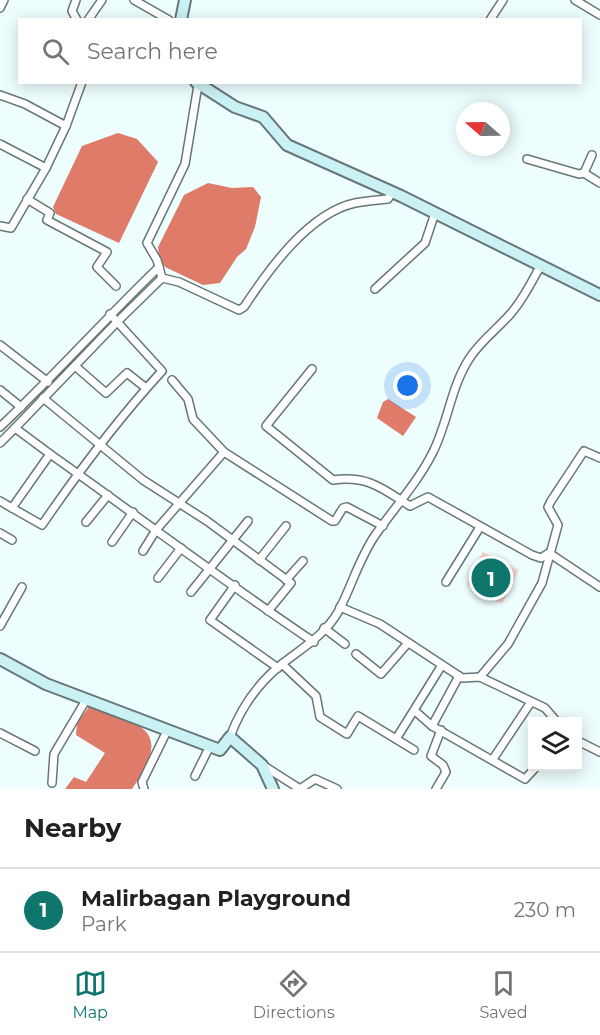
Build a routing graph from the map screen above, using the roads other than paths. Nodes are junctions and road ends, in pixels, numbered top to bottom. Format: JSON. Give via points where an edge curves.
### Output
{"nodes":[{"id":1,"x":4,"y":0,"type":"edge"},
{"id":2,"x":76,"y":0,"type":"edge"},
{"id":3,"x":102,"y":0,"type":"edge"},
{"id":4,"x":134,"y":0,"type":"edge"},
{"id":5,"x":185,"y":0,"type":"edge"},
{"id":6,"x":503,"y":0,"type":"edge"},
{"id":7,"x":575,"y":0,"type":"edge"},
{"id":8,"x":0,"y":8,"type":"edge"},
{"id":9,"x":600,"y":15,"type":"edge"},
{"id":10,"x":76,"y":18,"type":"edge"},
{"id":11,"x":89,"y":18,"type":"edge"},
{"id":12,"x":166,"y":18,"type":"edge"},
{"id":13,"x":181,"y":18,"type":"edge"},
{"id":14,"x":491,"y":18,"type":"edge"},
{"id":15,"x":81,"y":84,"type":"edge"},
{"id":16,"x":197,"y":84,"type":"edge"},
{"id":17,"x":0,"y":95,"type":"edge"},
{"id":18,"x":66,"y":126,"type":"junction"},
{"id":19,"x":0,"y":144,"type":"edge"},
{"id":20,"x":592,"y":155,"type":"dead end"},
{"id":21,"x":527,"y":159,"type":"dead end"},
{"id":22,"x":46,"y":168,"type":"junction"},
{"id":23,"x":584,"y":173,"type":"junction"},
{"id":24,"x":600,"y":183,"type":"edge"},
{"id":25,"x":392,"y":192,"type":"junction"},
{"id":26,"x":27,"y":200,"type":"junction"},
{"id":27,"x":435,"y":213,"type":"junction"},
{"id":28,"x":0,"y":226,"type":"edge"},
{"id":29,"x":541,"y":266,"type":"junction"},
{"id":30,"x":159,"y":267,"type":"junction"},
{"id":31,"x":162,"y":278,"type":"junction"},
{"id":32,"x":116,"y":286,"type":"dead end"},
{"id":33,"x":375,"y":289,"type":"dead end"},
{"id":34,"x":600,"y":295,"type":"edge"},
{"id":35,"x":110,"y":314,"type":"junction"},
{"id":36,"x":117,"y":321,"type":"junction"},
{"id":37,"x":0,"y":345,"type":"edge"},
{"id":38,"x":75,"y":366,"type":"junction"},
{"id":39,"x":312,"y":369,"type":"dead end"},
{"id":40,"x":172,"y":380,"type":"dead end"},
{"id":41,"x":48,"y":382,"type":"junction"},
{"id":42,"x":146,"y":388,"type":"junction"},
{"id":43,"x":0,"y":390,"type":"edge"},
{"id":44,"x":44,"y":398,"type":"junction"},
{"id":45,"x":21,"y":407,"type":"junction"},
{"id":46,"x":0,"y":427,"type":"edge"},
{"id":47,"x":15,"y":428,"type":"junction"},
{"id":48,"x":0,"y":442,"type":"edge"},
{"id":49,"x":101,"y":445,"type":"junction"},
{"id":50,"x":224,"y":452,"type":"junction"},
{"id":51,"x":50,"y":454,"type":"junction"},
{"id":52,"x":600,"y":458,"type":"edge"},
{"id":53,"x":77,"y":474,"type":"junction"},
{"id":54,"x":108,"y":495,"type":"junction"},
{"id":55,"x":0,"y":501,"type":"edge"},
{"id":56,"x":402,"y":502,"type":"junction"},
{"id":57,"x":179,"y":503,"type":"junction"},
{"id":58,"x":12,"y":508,"type":"junction"},
{"id":59,"x":133,"y":512,"type":"junction"},
{"id":60,"x":248,"y":520,"type":"dead end"},
{"id":61,"x":86,"y":522,"type":"dead end"},
{"id":62,"x":286,"y":526,"type":"dead end"},
{"id":63,"x":383,"y":526,"type":"junction"},
{"id":64,"x":480,"y":527,"type":"junction"},
{"id":65,"x":156,"y":530,"type":"junction"},
{"id":66,"x":0,"y":533,"type":"edge"},
{"id":67,"x":12,"y":540,"type":"dead end"},
{"id":68,"x":233,"y":541,"type":"junction"},
{"id":69,"x":112,"y":542,"type":"dead end"},
{"id":70,"x":181,"y":548,"type":"junction"},
{"id":71,"x":143,"y":551,"type":"dead end"},
{"id":72,"x":549,"y":553,"type":"junction"},
{"id":73,"x":259,"y":560,"type":"junction"},
{"id":74,"x":303,"y":561,"type":"dead end"},
{"id":75,"x":211,"y":570,"type":"junction"},
{"id":76,"x":158,"y":578,"type":"dead end"},
{"id":77,"x":286,"y":580,"type":"junction"},
{"id":78,"x":446,"y":582,"type":"dead end"},
{"id":79,"x":235,"y":585,"type":"junction"},
{"id":80,"x":22,"y":587,"type":"dead end"},
{"id":81,"x":600,"y":587,"type":"edge"},
{"id":82,"x":191,"y":592,"type":"dead end"},
{"id":83,"x":340,"y":607,"type":"junction"},
{"id":84,"x":268,"y":611,"type":"junction"},
{"id":85,"x":0,"y":626,"type":"edge"},
{"id":86,"x":324,"y":628,"type":"junction"},
{"id":87,"x":314,"y":642,"type":"junction"},
{"id":88,"x":408,"y":643,"type":"junction"},
{"id":89,"x":345,"y":644,"type":"dead end"},
{"id":90,"x":356,"y":654,"type":"dead end"},
{"id":91,"x":0,"y":659,"type":"edge"},
{"id":92,"x":442,"y":664,"type":"junction"},
{"id":93,"x":280,"y":666,"type":"junction"},
{"id":94,"x":459,"y":676,"type":"junction"},
{"id":95,"x":480,"y":677,"type":"junction"},
{"id":96,"x":86,"y":700,"type":"junction"},
{"id":97,"x":531,"y":702,"type":"junction"},
{"id":98,"x":415,"y":711,"type":"junction"},
{"id":99,"x":553,"y":717,"type":"edge"},
{"id":100,"x":432,"y":726,"type":"junction"},
{"id":101,"x":167,"y":730,"type":"junction"},
{"id":102,"x":441,"y":730,"type":"junction"},
{"id":103,"x":0,"y":733,"type":"edge"},
{"id":104,"x":230,"y":737,"type":"junction"},
{"id":105,"x":396,"y":739,"type":"junction"},
{"id":106,"x":582,"y":743,"type":"edge"},
{"id":107,"x":210,"y":746,"type":"junction"},
{"id":108,"x":414,"y":750,"type":"dead end"},
{"id":109,"x":35,"y":751,"type":"dead end"},
{"id":110,"x":600,"y":752,"type":"edge"},
{"id":111,"x":493,"y":759,"type":"junction"},
{"id":112,"x":262,"y":765,"type":"junction"},
{"id":113,"x":532,"y":771,"type":"edge"},
{"id":114,"x":195,"y":776,"type":"dead end"},
{"id":115,"x":52,"y":783,"type":"dead end"},
{"id":116,"x":271,"y":788,"type":"edge"},
{"id":117,"x":144,"y":789,"type":"edge"},
{"id":118,"x":337,"y":789,"type":"edge"},
{"id":119,"x":436,"y":789,"type":"edge"}],
"edges":[{"from":1,"to":8,"type":"street"},
{"from":2,"to":10,"type":"street","via":[[72,11]]},
{"from":3,"to":11,"type":"street"},
{"from":4,"to":12,"type":"street"},
{"from":5,"to":13,"type":"street"},
{"from":6,"to":14,"type":"street"},
{"from":7,"to":9,"type":"street"},
{"from":15,"to":18,"type":"street"},
{"from":16,"to":25,"type":"street","via":[[235,107],[263,117],[287,145]]},
{"from":16,"to":30,"type":"street","via":[[185,164],[147,243]]},
{"from":17,"to":18,"type":"street"},
{"from":18,"to":22,"type":"street"},
{"from":19,"to":22,"type":"street"},
{"from":20,"to":23,"type":"street"},
{"from":21,"to":23,"type":"street","via":[[555,169]]},
{"from":22,"to":26,"type":"street"},
{"from":23,"to":24,"type":"street"},
{"from":25,"to":27,"type":"street"},
{"from":25,"to":31,"type":"street","via":[[388,199],[354,203],[308,229],[284,252],[239,310]]},
{"from":26,"to":28,"type":"street","via":[[11,228]]},
{"from":26,"to":32,"type":"street","via":[[50,213],[47,220],[107,252],[97,267]]},
{"from":27,"to":29,"type":"street"},
{"from":27,"to":33,"type":"street","via":[[425,243]]},
{"from":29,"to":34,"type":"street"},
{"from":29,"to":56,"type":"street","via":[[512,312],[469,359],[434,451]]},
{"from":30,"to":31,"type":"street"},
{"from":30,"to":35,"type":"street"},
{"from":31,"to":36,"type":"street"},
{"from":35,"to":36,"type":"street"},
{"from":35,"to":41,"type":"street"},
{"from":36,"to":38,"type":"street"},
{"from":36,"to":42,"type":"street","via":[[162,371]]},
{"from":37,"to":41,"type":"street"},
{"from":38,"to":42,"type":"street","via":[[106,393],[127,373]]},
{"from":38,"to":44,"type":"street"},
{"from":39,"to":56,"type":"street","via":[[266,426],[333,480],[354,477]]},
{"from":40,"to":50,"type":"street","via":[[188,399],[193,419]]},
{"from":41,"to":45,"type":"street"},
{"from":42,"to":49,"type":"street"},
{"from":43,"to":45,"type":"street"},
{"from":44,"to":47,"type":"street"},
{"from":44,"to":49,"type":"street"},
{"from":45,"to":46,"type":"street"},
{"from":47,"to":48,"type":"street"},
{"from":47,"to":51,"type":"street"},
{"from":49,"to":53,"type":"street"},
{"from":49,"to":57,"type":"street","via":[[143,480]]},
{"from":50,"to":57,"type":"street"},
{"from":50,"to":63,"type":"street","via":[[332,521],[347,507]]},
{"from":51,"to":53,"type":"street"},
{"from":51,"to":58,"type":"street"},
{"from":52,"to":72,"type":"street","via":[[584,451],[551,501],[548,507],[558,525]]},
{"from":53,"to":54,"type":"street"},
{"from":53,"to":58,"type":"street","via":[[42,525]]},
{"from":54,"to":59,"type":"street"},
{"from":54,"to":61,"type":"street"},
{"from":55,"to":58,"type":"street"},
{"from":56,"to":63,"type":"street"},
{"from":56,"to":64,"type":"street","via":[[413,506],[428,497]]},
{"from":57,"to":65,"type":"street"},
{"from":57,"to":68,"type":"street"},
{"from":59,"to":65,"type":"street"},
{"from":59,"to":69,"type":"street"},
{"from":60,"to":68,"type":"street"},
{"from":62,"to":73,"type":"street"},
{"from":63,"to":83,"type":"street","via":[[354,573]]},
{"from":64,"to":72,"type":"street","via":[[532,555],[542,558]]},
{"from":64,"to":78,"type":"street"},
{"from":65,"to":70,"type":"street"},
{"from":65,"to":71,"type":"street"},
{"from":66,"to":67,"type":"street"},
{"from":68,"to":73,"type":"street"},
{"from":68,"to":75,"type":"street"},
{"from":70,"to":75,"type":"street"},
{"from":70,"to":76,"type":"street"},
{"from":72,"to":81,"type":"street"},
{"from":72,"to":95,"type":"street","via":[[542,583],[515,633]]},
{"from":73,"to":77,"type":"street"},
{"from":74,"to":77,"type":"street"},
{"from":75,"to":79,"type":"street"},
{"from":75,"to":82,"type":"street"},
{"from":77,"to":84,"type":"street","via":[[291,583]]},
{"from":79,"to":84,"type":"street"},
{"from":79,"to":93,"type":"street","via":[[210,620]]},
{"from":80,"to":85,"type":"street"},
{"from":83,"to":86,"type":"street"},
{"from":83,"to":88,"type":"street","via":[[380,624]]},
{"from":84,"to":87,"type":"street"},
{"from":86,"to":87,"type":"street"},
{"from":86,"to":89,"type":"street"},
{"from":87,"to":93,"type":"street"},
{"from":88,"to":90,"type":"street","via":[[383,674]]},
{"from":88,"to":92,"type":"street"},
{"from":91,"to":96,"type":"street"},
{"from":92,"to":94,"type":"street"},
{"from":92,"to":98,"type":"street"},
{"from":93,"to":104,"type":"street","via":[[240,710]]},
{"from":93,"to":105,"type":"street","via":[[316,696],[320,717],[347,735],[358,716]]},
{"from":94,"to":95,"type":"street"},
{"from":94,"to":100,"type":"street"},
{"from":95,"to":97,"type":"street"},
{"from":96,"to":101,"type":"street"},
{"from":96,"to":115,"type":"street","via":[[54,754]]},
{"from":97,"to":99,"type":"street","via":[[545,708]]},
{"from":97,"to":111,"type":"street"},
{"from":98,"to":100,"type":"street"},
{"from":98,"to":105,"type":"street"},
{"from":100,"to":102,"type":"street"},
{"from":101,"to":107,"type":"street"},
{"from":101,"to":117,"type":"street","via":[[142,782]]},
{"from":102,"to":111,"type":"street"},
{"from":102,"to":119,"type":"street","via":[[431,756],[446,772]]},
{"from":103,"to":109,"type":"street"},
{"from":104,"to":107,"type":"street","via":[[220,750]]},
{"from":104,"to":112,"type":"street"},
{"from":105,"to":108,"type":"street"},
{"from":106,"to":110,"type":"street"},
{"from":107,"to":114,"type":"street"},
{"from":111,"to":113,"type":"street","via":[[525,779]]},
{"from":112,"to":116,"type":"street"},
{"from":112,"to":118,"type":"street","via":[[300,789],[315,779]]}]}
